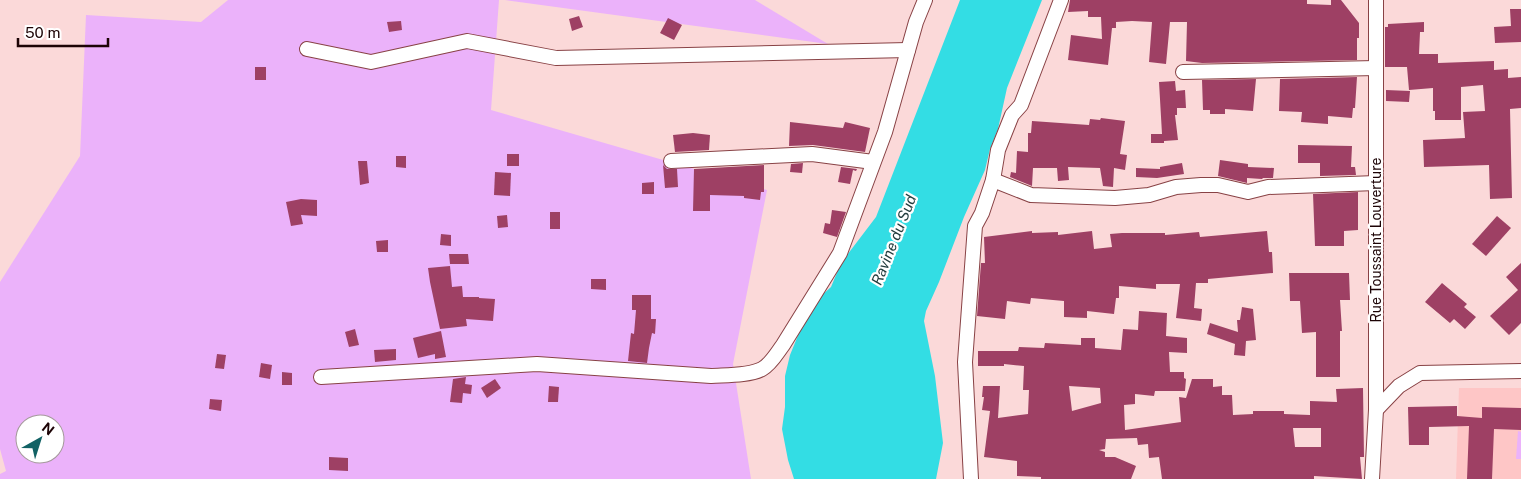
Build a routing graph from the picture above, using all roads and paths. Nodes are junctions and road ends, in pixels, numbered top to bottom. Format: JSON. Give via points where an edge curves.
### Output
{"nodes":[{"id":1,"x":925,"y":0,"type":"edge"},
{"id":2,"x":1061,"y":0,"type":"edge"},
{"id":3,"x":1376,"y":0,"type":"edge"},
{"id":4,"x":308,"y":50,"type":"dead end"},
{"id":5,"x":908,"y":50,"type":"junction"},
{"id":6,"x":1376,"y":68,"type":"junction"},
{"id":7,"x":1183,"y":72,"type":"dead end"},
{"id":8,"x":671,"y":161,"type":"dead end"},
{"id":9,"x":873,"y":162,"type":"junction"},
{"id":10,"x":993,"y":180,"type":"junction"},
{"id":11,"x":1376,"y":183,"type":"junction"},
{"id":12,"x":1521,"y":371,"type":"edge"},
{"id":13,"x":321,"y":377,"type":"dead end"},
{"id":14,"x":1376,"y":410,"type":"junction"},
{"id":15,"x":971,"y":479,"type":"edge"},
{"id":16,"x":1372,"y":479,"type":"edge"}],
"edges":[{"from":1,"to":5,"type":"street"},
{"from":2,"to":10,"type":"street","via":[[1021,105],[1012,115],[998,150]]},
{"from":3,"to":6,"type":"street","name":"Rue Toussaint Louverture"},
{"from":4,"to":5,"type":"street","via":[[371,62],[467,40],[556,58]]},
{"from":5,"to":9,"type":"street","via":[[885,132]]},
{"from":6,"to":7,"type":"street"},
{"from":6,"to":11,"type":"street","name":"Rue Toussaint Louverture"},
{"from":8,"to":9,"type":"street","via":[[812,154]]},
{"from":9,"to":13,"type":"street","via":[[840,253],[783,346],[762,369],[738,375],[711,376],[537,364]]},
{"from":10,"to":11,"type":"street","via":[[1030,195],[1115,198],[1202,184],[1248,192],[1268,187]]},
{"from":10,"to":15,"type":"street","via":[[974,226],[965,362]]},
{"from":11,"to":14,"type":"street","name":"Rue Toussaint Louverture"},
{"from":12,"to":14,"type":"street","via":[[1420,373],[1399,386]]},
{"from":14,"to":16,"type":"street","name":"Rue Toussaint Louverture"}]}
